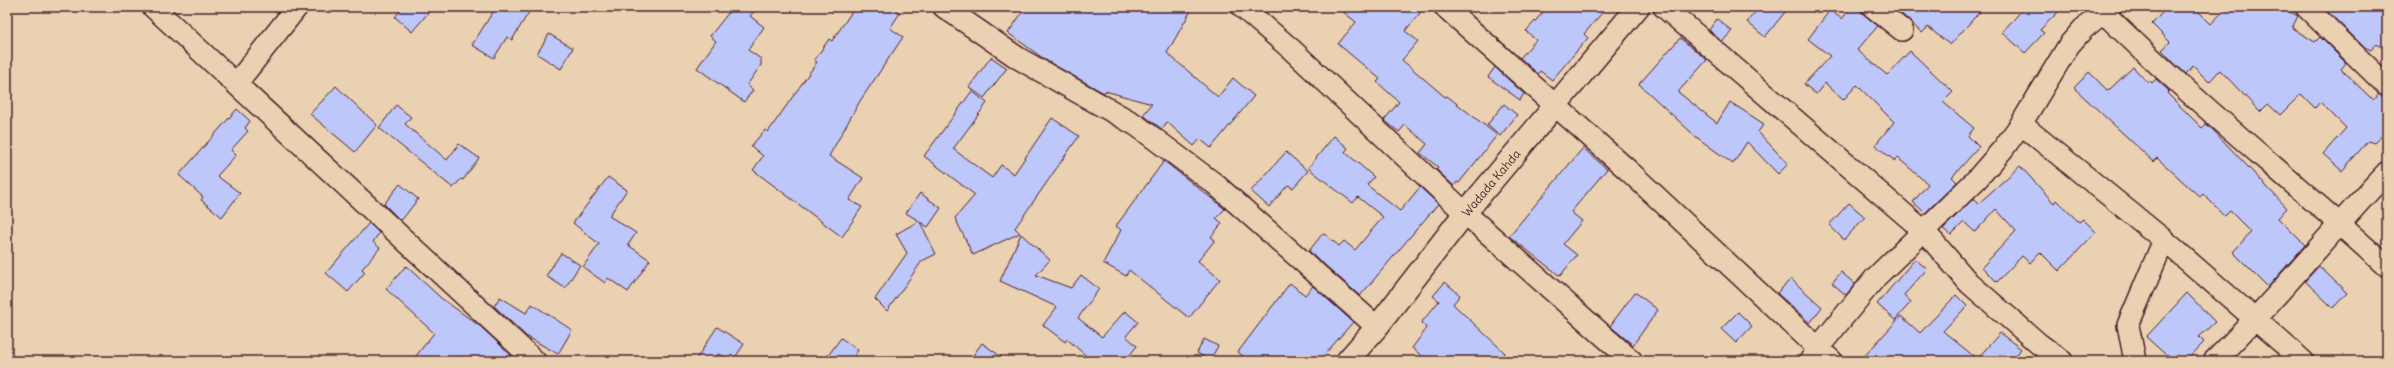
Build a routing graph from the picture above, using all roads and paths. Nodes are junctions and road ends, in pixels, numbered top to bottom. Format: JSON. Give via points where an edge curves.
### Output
{"nodes":[{"id":1,"x":153,"y":7,"type":"edge"},
{"id":2,"x":297,"y":7,"type":"edge"},
{"id":3,"x":944,"y":7,"type":"edge"},
{"id":4,"x":1242,"y":7,"type":"edge"},
{"id":5,"x":1445,"y":7,"type":"edge"},
{"id":6,"x":1638,"y":7,"type":"edge"},
{"id":7,"x":1664,"y":7,"type":"edge"},
{"id":8,"x":1873,"y":7,"type":"edge"},
{"id":9,"x":2306,"y":7,"type":"edge"},
{"id":10,"x":2098,"y":11,"type":"edge"},
{"id":11,"x":1902,"y":30,"type":"dead end"},
{"id":12,"x":236,"y":84,"type":"junction"},
{"id":13,"x":2387,"y":86,"type":"edge"},
{"id":14,"x":1557,"y":105,"type":"junction"},
{"id":15,"x":2021,"y":124,"type":"junction"},
{"id":16,"x":2387,"y":172,"type":"edge"},
{"id":17,"x":1465,"y":213,"type":"junction"},
{"id":18,"x":2339,"y":223,"type":"junction"},
{"id":19,"x":1925,"y":232,"type":"junction"},
{"id":20,"x":2164,"y":240,"type":"junction"},
{"id":21,"x":2387,"y":267,"type":"edge"},
{"id":22,"x":2256,"y":321,"type":"junction"},
{"id":23,"x":1377,"y":327,"type":"junction"},
{"id":24,"x":1820,"y":357,"type":"edge"},
{"id":25,"x":535,"y":361,"type":"edge"},
{"id":26,"x":1347,"y":361,"type":"edge"},
{"id":27,"x":1632,"y":361,"type":"edge"},
{"id":28,"x":2062,"y":361,"type":"edge"},
{"id":29,"x":2135,"y":361,"type":"edge"},
{"id":30,"x":2214,"y":361,"type":"edge"},
{"id":31,"x":2303,"y":361,"type":"edge"}],
"edges":[{"from":1,"to":12,"type":"street"},
{"from":2,"to":12,"type":"street"},
{"from":3,"to":23,"type":"street","via":[[1018,58],[1136,125],[1215,184]]},
{"from":4,"to":17,"type":"street","via":[[1292,49]]},
{"from":5,"to":14,"type":"street"},
{"from":6,"to":14,"type":"main road","name":"Wadada Kahda"},
{"from":7,"to":19,"type":"street"},
{"from":8,"to":11,"type":"street"},
{"from":9,"to":13,"type":"street"},
{"from":10,"to":15,"type":"street","via":[[2069,45]]},
{"from":10,"to":18,"type":"street"},
{"from":12,"to":25,"type":"street"},
{"from":14,"to":17,"type":"main road","name":"Wadada Kahda"},
{"from":14,"to":24,"type":"street","via":[[1762,293]]},
{"from":15,"to":19,"type":"street","via":[[1976,180]]},
{"from":15,"to":20,"type":"street"},
{"from":16,"to":18,"type":"street"},
{"from":17,"to":23,"type":"main road","name":"Wadada Kahda"},
{"from":17,"to":27,"type":"street"},
{"from":18,"to":21,"type":"street"},
{"from":18,"to":22,"type":"street"},
{"from":19,"to":24,"type":"street","via":[[1876,277]]},
{"from":19,"to":28,"type":"street","via":[[1970,283]]},
{"from":20,"to":22,"type":"street"},
{"from":20,"to":29,"type":"street","via":[[2128,325]]},
{"from":22,"to":30,"type":"street"},
{"from":22,"to":31,"type":"street"},
{"from":23,"to":26,"type":"main road","name":"Wadada Kahda"}]}
